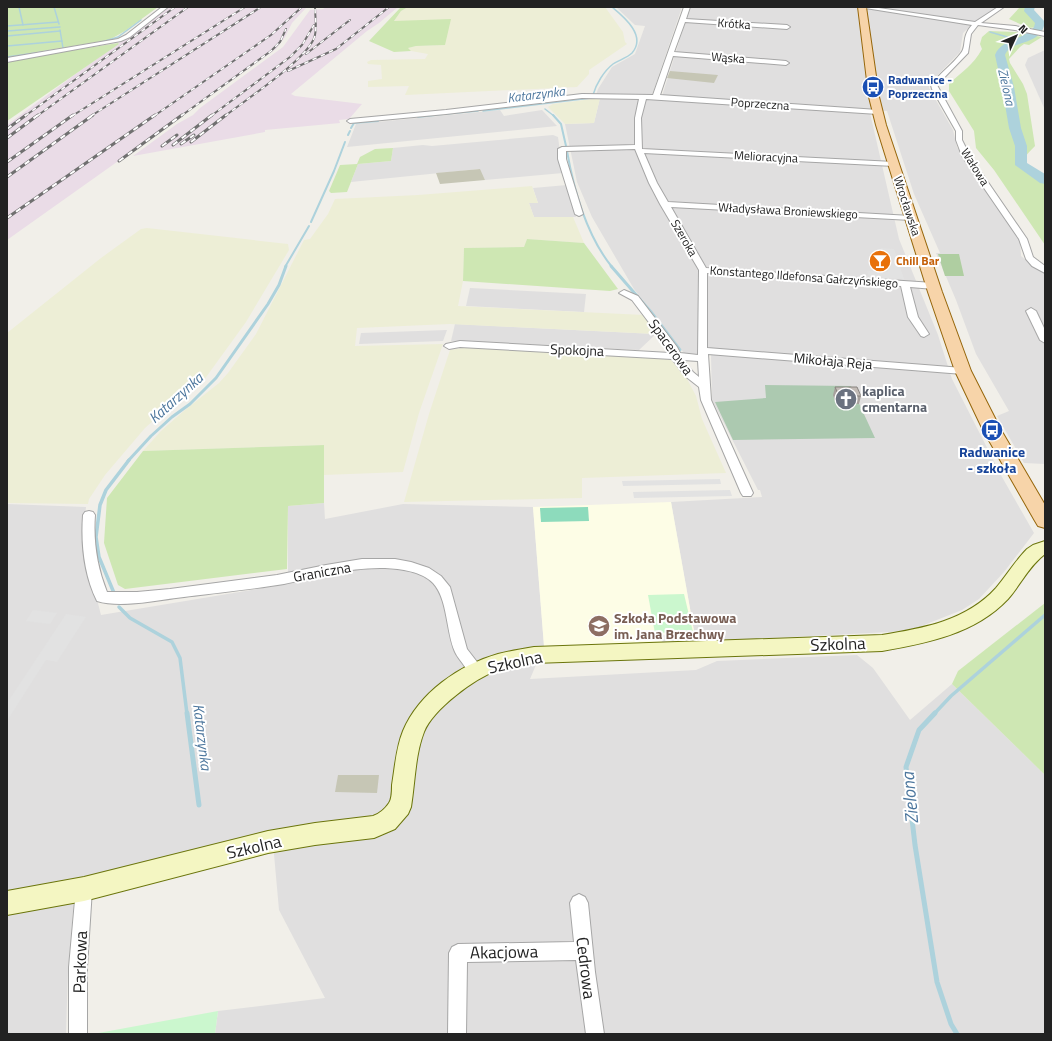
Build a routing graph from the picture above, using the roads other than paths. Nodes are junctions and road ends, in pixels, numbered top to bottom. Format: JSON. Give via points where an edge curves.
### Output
{"nodes":[{"id":1,"x":165,"y":7,"type":"edge"},
{"id":2,"x":687,"y":7,"type":"edge"},
{"id":3,"x":862,"y":7,"type":"edge"},
{"id":4,"x":1001,"y":7,"type":"edge"},
{"id":5,"x":929,"y":10,"type":"dead end"},
{"id":6,"x":923,"y":16,"type":"junction"},
{"id":7,"x":682,"y":20,"type":"junction"},
{"id":8,"x":977,"y":24,"type":"junction"},
{"id":9,"x":786,"y":28,"type":"dead end"},
{"id":10,"x":1044,"y":33,"type":"edge"},
{"id":11,"x":671,"y":54,"type":"junction"},
{"id":12,"x":7,"y":60,"type":"edge"},
{"id":13,"x":786,"y":63,"type":"dead end"},
{"id":14,"x":643,"y":97,"type":"junction"},
{"id":15,"x":656,"y":97,"type":"junction"},
{"id":16,"x":878,"y":112,"type":"junction"},
{"id":17,"x":350,"y":121,"type":"dead end"},
{"id":18,"x":638,"y":149,"type":"junction"},
{"id":19,"x":894,"y":164,"type":"junction"},
{"id":20,"x":664,"y":204,"type":"junction"},
{"id":21,"x":579,"y":214,"type":"dead end"},
{"id":22,"x":911,"y":218,"type":"junction"},
{"id":23,"x":703,"y":270,"type":"junction"},
{"id":24,"x":1045,"y":270,"type":"edge"},
{"id":25,"x":904,"y":284,"type":"junction"},
{"id":26,"x":934,"y":286,"type":"junction"},
{"id":27,"x":624,"y":294,"type":"dead end"},
{"id":28,"x":1031,"y":311,"type":"dead end"},
{"id":29,"x":924,"y":334,"type":"dead end"},
{"id":30,"x":1045,"y":340,"type":"edge"},
{"id":31,"x":449,"y":346,"type":"dead end"},
{"id":32,"x":704,"y":354,"type":"junction"},
{"id":33,"x":675,"y":356,"type":"junction"},
{"id":34,"x":963,"y":371,"type":"junction"},
{"id":35,"x":704,"y":386,"type":"junction"},
{"id":36,"x":747,"y":493,"type":"dead end"},
{"id":37,"x":1039,"y":501,"type":"edge"},
{"id":38,"x":89,"y":515,"type":"dead end"},
{"id":39,"x":1045,"y":521,"type":"edge"},
{"id":40,"x":1045,"y":548,"type":"edge"},
{"id":41,"x":477,"y":671,"type":"junction"},
{"id":42,"x":84,"y":889,"type":"junction"},
{"id":43,"x":7,"y":903,"type":"edge"},
{"id":44,"x":579,"y":903,"type":"dead end"},
{"id":45,"x":583,"y":951,"type":"junction"},
{"id":46,"x":78,"y":1034,"type":"edge"},
{"id":47,"x":457,"y":1034,"type":"edge"},
{"id":48,"x":595,"y":1034,"type":"edge"}],
"edges":[{"from":1,"to":12,"type":"street","via":[[119,40]]},
{"from":2,"to":7,"type":"street"},
{"from":3,"to":6,"type":"street"},
{"from":3,"to":16,"type":"main road","name":"Wrocławska"},
{"from":4,"to":8,"type":"street","name":"Wałowa"},
{"from":5,"to":6,"type":"street"},
{"from":6,"to":8,"type":"street"},
{"from":7,"to":9,"type":"street","name":"Krótka"},
{"from":7,"to":11,"type":"street"},
{"from":8,"to":10,"type":"street"},
{"from":8,"to":24,"type":"street","name":"Wałowa","via":[[969,32],[965,53],[937,81],[935,89],[959,131],[962,147],[1023,239],[1026,255]]},
{"from":11,"to":13,"type":"street","name":"Wąska"},
{"from":11,"to":15,"type":"street"},
{"from":14,"to":15,"type":"street","name":"Poprzeczna"},
{"from":14,"to":17,"type":"street","name":"Poprzeczna","via":[[582,96]]},
{"from":14,"to":18,"type":"street","name":"Szeroka","via":[[638,118]]},
{"from":15,"to":16,"type":"street","name":"Poprzeczna"},
{"from":16,"to":19,"type":"main road","name":"Wrocławska"},
{"from":18,"to":19,"type":"street","name":"Melioracyjna"},
{"from":18,"to":20,"type":"street","name":"Szeroka"},
{"from":18,"to":21,"type":"street","name":"Melioracyjna","via":[[562,148],[562,159]]},
{"from":19,"to":22,"type":"main road","name":"Wrocławska"},
{"from":20,"to":22,"type":"street","name":"Władysława Broniewskiego"},
{"from":20,"to":23,"type":"street","name":"Szeroka"},
{"from":22,"to":26,"type":"main road","name":"Wrocławska"},
{"from":23,"to":25,"type":"street","name":"Konstantego Ildefonsa Gałczyńskiego"},
{"from":23,"to":32,"type":"street","name":"Szeroka"},
{"from":25,"to":26,"type":"street","name":"Konstantego Ildefonsa Gałczyńskiego"},
{"from":25,"to":29,"type":"street","name":"Konstantego Ildefonsa Gałczyńskiego","via":[[913,317]]},
{"from":26,"to":34,"type":"main road","name":"Wrocławska"},
{"from":27,"to":33,"type":"street","name":"Spacerowa","via":[[635,298],[674,350]]},
{"from":28,"to":30,"type":"street"},
{"from":31,"to":33,"type":"street","name":"Spokojna","via":[[460,344]]},
{"from":32,"to":33,"type":"street","name":"Spokojna"},
{"from":32,"to":34,"type":"street","name":"Mikołaja Reja"},
{"from":32,"to":35,"type":"street","name":"Szeroka"},
{"from":33,"to":35,"type":"street","name":"Spacerowa","via":[[689,374]]},
{"from":34,"to":37,"type":"main road","name":"Wrocławska","via":[[1011,462]]},
{"from":35,"to":36,"type":"street","name":"Spacerowa","via":[[706,400]]},
{"from":37,"to":39,"type":"main road","name":"Wrocławska"},
{"from":38,"to":41,"type":"street","name":"Graniczna","via":[[89,550],[102,597],[124,599],[183,592],[279,580],[334,568],[372,564],[394,564],[429,573],[440,581],[448,600],[461,651]]},
{"from":40,"to":41,"type":"street","name":"Szkolna","via":[[1039,548],[1032,554],[1004,591],[980,612],[956,626],[913,638],[882,643],[534,655],[492,664]]},
{"from":41,"to":42,"type":"street","name":"Szkolna","via":[[445,693],[417,724],[411,741],[400,807],[393,816],[380,825],[268,842]]},
{"from":42,"to":43,"type":"street","name":"Szkolna"},
{"from":42,"to":46,"type":"street","name":"Parkowa","via":[[78,967]]},
{"from":44,"to":45,"type":"street","name":"Cedrowa"},
{"from":45,"to":47,"type":"street","name":"Akacjowa","via":[[458,953]]},
{"from":45,"to":48,"type":"street","name":"Cedrowa"}]}
